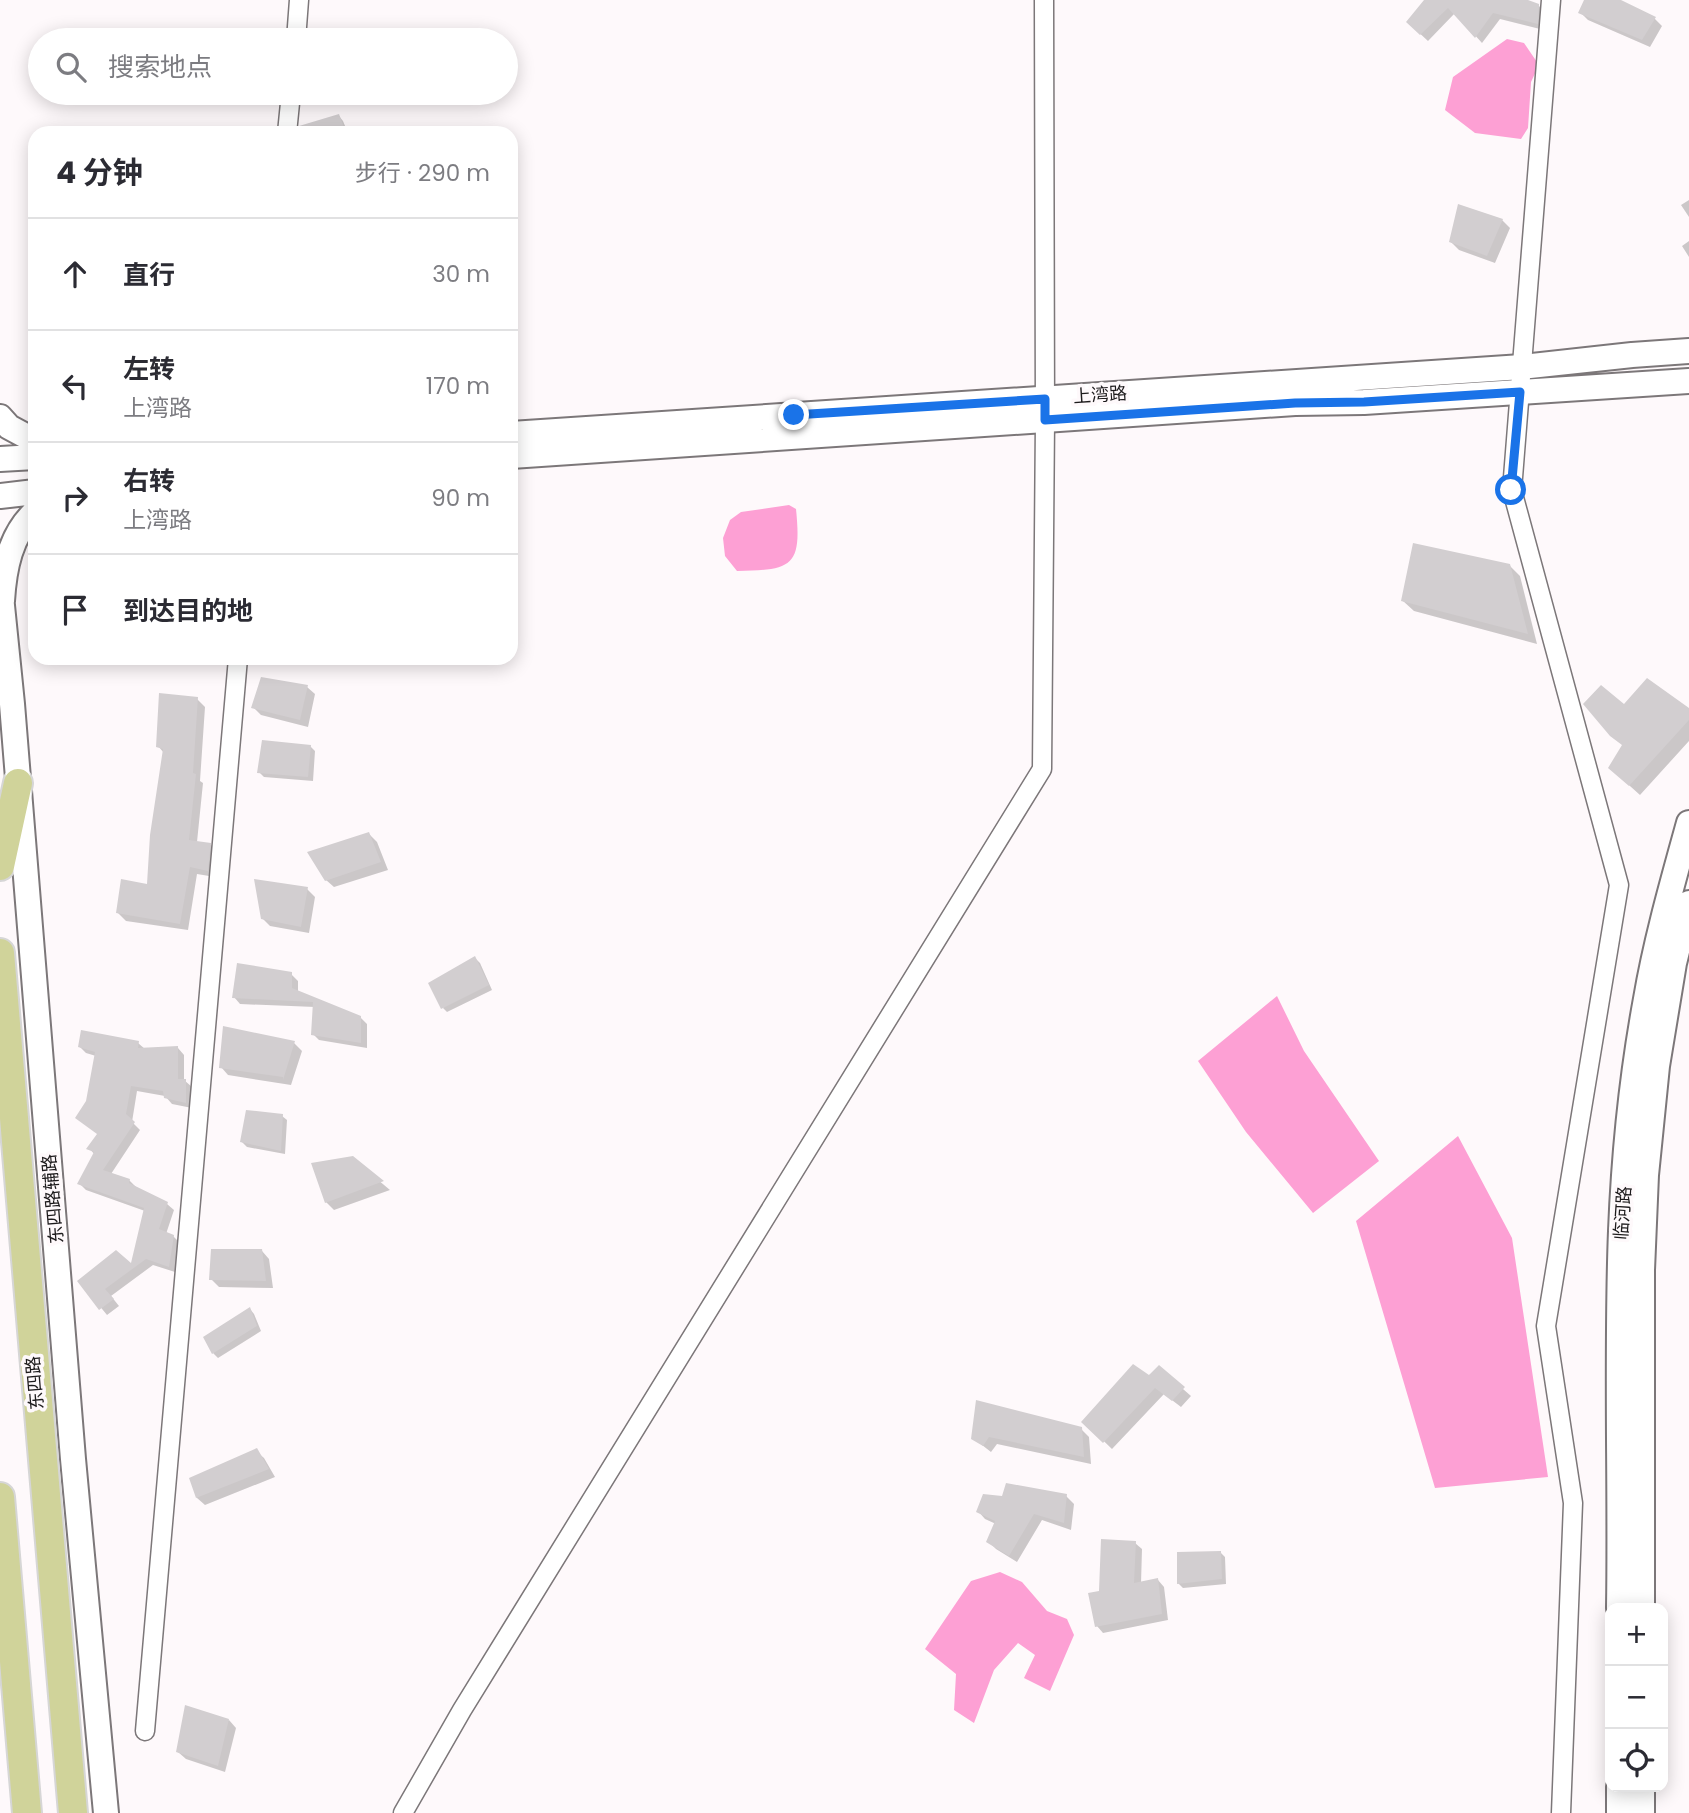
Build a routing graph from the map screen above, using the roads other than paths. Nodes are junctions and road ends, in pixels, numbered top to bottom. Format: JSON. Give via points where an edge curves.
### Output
{"nodes":[{"id":1,"x":299,"y":0,"type":"edge"},
{"id":2,"x":1044,"y":0,"type":"edge"},
{"id":3,"x":1551,"y":0,"type":"edge"},
{"id":4,"x":297,"y":28,"type":"edge"},
{"id":5,"x":290,"y":105,"type":"edge"},
{"id":6,"x":288,"y":126,"type":"edge"},
{"id":7,"x":1689,"y":351,"type":"edge"},
{"id":8,"x":1522,"y":367,"type":"junction"},
{"id":9,"x":1689,"y":381,"type":"edge"},
{"id":10,"x":1520,"y":392,"type":"junction"},
{"id":11,"x":1045,"y":409,"type":"junction"},
{"id":12,"x":0,"y":417,"type":"edge"},
{"id":13,"x":518,"y":434,"type":"edge"},
{"id":14,"x":28,"y":437,"type":"edge"},
{"id":15,"x":518,"y":455,"type":"edge"},
{"id":16,"x":28,"y":457,"type":"edge"},
{"id":17,"x":0,"y":459,"type":"edge"},
{"id":18,"x":28,"y":493,"type":"edge"},
{"id":19,"x":0,"y":496,"type":"edge"},
{"id":20,"x":28,"y":520,"type":"edge"},
{"id":21,"x":1,"y":594,"type":"edge"},
{"id":22,"x":237,"y":665,"type":"edge"},
{"id":23,"x":18,"y":782,"type":"junction"},
{"id":24,"x":1689,"y":824,"type":"edge"},
{"id":25,"x":0,"y":866,"type":"edge"},
{"id":26,"x":1689,"y":903,"type":"edge"},
{"id":27,"x":0,"y":953,"type":"edge"},
{"id":28,"x":0,"y":1497,"type":"edge"},
{"id":29,"x":1619,"y":1603,"type":"edge"},
{"id":30,"x":1642,"y":1603,"type":"edge"},
{"id":31,"x":145,"y":1731,"type":"dead end"},
{"id":32,"x":1619,"y":1792,"type":"edge"},
{"id":33,"x":1642,"y":1792,"type":"edge"},
{"id":34,"x":27,"y":1813,"type":"edge"},
{"id":35,"x":73,"y":1813,"type":"edge"},
{"id":36,"x":106,"y":1813,"type":"edge"},
{"id":37,"x":403,"y":1813,"type":"edge"},
{"id":38,"x":1561,"y":1813,"type":"edge"},
{"id":39,"x":1619,"y":1813,"type":"edge"},
{"id":40,"x":1642,"y":1813,"type":"edge"}],
"edges":[{"from":1,"to":4,"type":"street"},
{"from":2,"to":11,"type":"street"},
{"from":3,"to":8,"type":"street"},
{"from":5,"to":6,"type":"street"},
{"from":7,"to":8,"type":"main road","name":"上湾路"},
{"from":8,"to":10,"type":"street"},
{"from":8,"to":11,"type":"main road","name":"上湾路"},
{"from":9,"to":10,"type":"main road","name":"上湾路"},
{"from":10,"to":11,"type":"main road","name":"上湾路","via":[[1364,402]]},
{"from":10,"to":38,"type":"street","via":[[1511,490],[1619,885],[1546,1326],[1573,1503]]},
{"from":11,"to":13,"type":"main road","name":"上湾路"},
{"from":11,"to":15,"type":"main road","name":"上湾路"},
{"from":11,"to":37,"type":"street","via":[[1042,769]]},
{"from":12,"to":14,"type":"main road"},
{"from":16,"to":17,"type":"main road"},
{"from":18,"to":19,"type":"main road"},
{"from":20,"to":21,"type":"main road","name":"东四路辅路","via":[[12,547]]},
{"from":21,"to":23,"type":"main road","name":"东四路辅路"},
{"from":22,"to":31,"type":"street"},
{"from":23,"to":25,"type":"main road"},
{"from":23,"to":36,"type":"main road","name":"东四路辅路"},
{"from":24,"to":29,"type":"main road","name":"临河路","via":[[1646,998],[1626,1159],[1619,1312]]},
{"from":26,"to":30,"type":"main road","name":"临河路","via":[[1657,1066],[1646,1175]]},
{"from":27,"to":35,"type":"main road","name":"东四路"},
{"from":28,"to":34,"type":"main road"},
{"from":32,"to":39,"type":"main road"},
{"from":33,"to":40,"type":"main road"}]}
